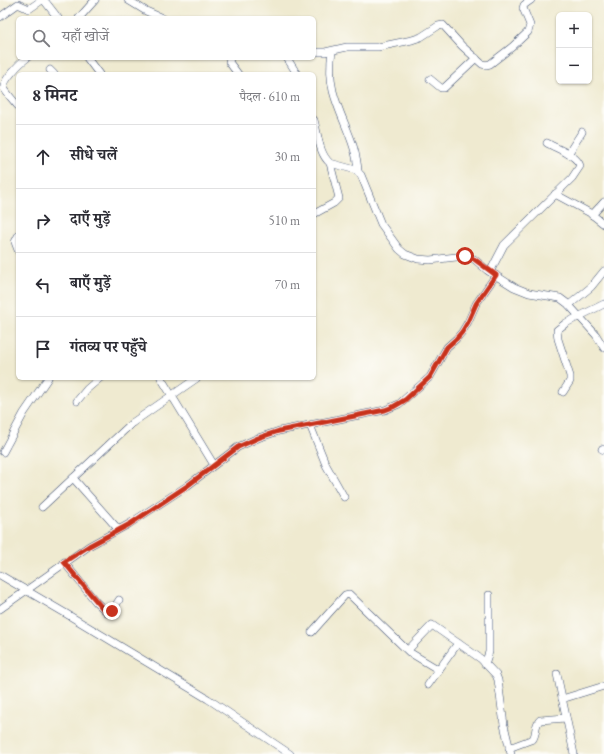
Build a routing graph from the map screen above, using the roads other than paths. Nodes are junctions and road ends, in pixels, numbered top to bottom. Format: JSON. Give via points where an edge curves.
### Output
{"nodes":[{"id":1,"x":43,"y":0,"type":"edge"},
{"id":2,"x":96,"y":0,"type":"edge"},
{"id":3,"x":128,"y":0,"type":"edge"},
{"id":4,"x":531,"y":0,"type":"edge"},
{"id":5,"x":0,"y":16,"type":"edge"},
{"id":6,"x":56,"y":16,"type":"edge"},
{"id":7,"x":81,"y":16,"type":"edge"},
{"id":8,"x":158,"y":16,"type":"edge"},
{"id":9,"x":332,"y":51,"type":"junction"},
{"id":10,"x":317,"y":52,"type":"edge"},
{"id":11,"x":476,"y":58,"type":"junction"},
{"id":12,"x":24,"y":60,"type":"edge"},
{"id":13,"x":90,"y":60,"type":"edge"},
{"id":14,"x":230,"y":60,"type":"edge"},
{"id":15,"x":288,"y":60,"type":"edge"},
{"id":16,"x":98,"y":72,"type":"edge"},
{"id":17,"x":236,"y":72,"type":"edge"},
{"id":18,"x":296,"y":72,"type":"edge"},
{"id":19,"x":430,"y":79,"type":"dead end"},
{"id":20,"x":16,"y":103,"type":"edge"},
{"id":21,"x":582,"y":132,"type":"dead end"},
{"id":22,"x":547,"y":143,"type":"dead end"},
{"id":23,"x":317,"y":147,"type":"edge"},
{"id":24,"x":568,"y":154,"type":"junction"},
{"id":25,"x":330,"y":163,"type":"junction"},
{"id":26,"x":358,"y":172,"type":"junction"},
{"id":27,"x":555,"y":194,"type":"junction"},
{"id":28,"x":604,"y":202,"type":"edge"},
{"id":29,"x":316,"y":213,"type":"edge"},
{"id":30,"x":592,"y":214,"type":"junction"},
{"id":31,"x":604,"y":224,"type":"edge"},
{"id":32,"x":604,"y":272,"type":"edge"},
{"id":33,"x":493,"y":274,"type":"junction"},
{"id":34,"x":604,"y":304,"type":"edge"},
{"id":35,"x":569,"y":305,"type":"junction"},
{"id":36,"x":579,"y":316,"type":"junction"},
{"id":37,"x":604,"y":348,"type":"edge"},
{"id":38,"x":47,"y":380,"type":"edge"},
{"id":39,"x":98,"y":380,"type":"edge"},
{"id":40,"x":162,"y":380,"type":"edge"},
{"id":41,"x":194,"y":380,"type":"edge"},
{"id":42,"x":563,"y":392,"type":"dead end"},
{"id":43,"x":172,"y":395,"type":"junction"},
{"id":44,"x":77,"y":401,"type":"dead end"},
{"id":45,"x":310,"y":424,"type":"junction"},
{"id":46,"x":3,"y":452,"type":"dead end"},
{"id":47,"x":214,"y":465,"type":"junction"},
{"id":48,"x":73,"y":478,"type":"junction"},
{"id":49,"x":344,"y":497,"type":"dead end"},
{"id":50,"x":42,"y":507,"type":"dead end"},
{"id":51,"x":118,"y":529,"type":"junction"},
{"id":52,"x":64,"y":562,"type":"junction"},
{"id":53,"x":0,"y":575,"type":"edge"},
{"id":54,"x":25,"y":590,"type":"junction"},
{"id":55,"x":489,"y":595,"type":"dead end"},
{"id":56,"x":119,"y":600,"type":"dead end"},
{"id":57,"x":0,"y":609,"type":"edge"},
{"id":58,"x":312,"y":632,"type":"dead end"},
{"id":59,"x":458,"y":643,"type":"junction"},
{"id":60,"x":408,"y":650,"type":"junction"},
{"id":61,"x":485,"y":664,"type":"junction"},
{"id":62,"x":439,"y":670,"type":"junction"},
{"id":63,"x":557,"y":674,"type":"dead end"},
{"id":64,"x":428,"y":685,"type":"dead end"},
{"id":65,"x":604,"y":686,"type":"edge"},
{"id":66,"x":562,"y":699,"type":"junction"},
{"id":67,"x":566,"y":718,"type":"junction"},
{"id":68,"x":510,"y":751,"type":"edge"},
{"id":69,"x":290,"y":754,"type":"edge"},
{"id":70,"x":574,"y":754,"type":"edge"}],
"edges":[{"from":1,"to":5,"type":"street","via":[[29,8],[18,4]]},
{"from":1,"to":6,"type":"street"},
{"from":2,"to":7,"type":"street"},
{"from":3,"to":8,"type":"street"},
{"from":4,"to":11,"type":"street","via":[[523,8],[530,25],[528,32],[490,64],[482,64]]},
{"from":9,"to":10,"type":"street"},
{"from":9,"to":11,"type":"street","via":[[347,47],[378,47],[417,39],[443,25]]},
{"from":9,"to":26,"type":"street","via":[[330,77],[333,91],[356,153]]},
{"from":11,"to":19,"type":"street","via":[[444,88]]},
{"from":12,"to":20,"type":"street","via":[[4,85]]},
{"from":13,"to":16,"type":"street"},
{"from":14,"to":17,"type":"street"},
{"from":15,"to":18,"type":"street"},
{"from":21,"to":24,"type":"street"},
{"from":22,"to":24,"type":"street"},
{"from":23,"to":25,"type":"street"},
{"from":24,"to":27,"type":"street","via":[[579,162],[580,166],[572,178]]},
{"from":25,"to":26,"type":"street"},
{"from":25,"to":29,"type":"street","via":[[339,198]]},
{"from":26,"to":33,"type":"street","via":[[368,189],[381,224],[405,254],[430,260],[465,256],[474,259]]},
{"from":27,"to":30,"type":"street"},
{"from":27,"to":33,"type":"street","via":[[504,245]]},
{"from":28,"to":30,"type":"street"},
{"from":30,"to":31,"type":"street"},
{"from":32,"to":35,"type":"street"},
{"from":33,"to":35,"type":"street","via":[[514,287],[529,293],[560,298]]},
{"from":33,"to":45,"type":"street","via":[[462,332],[450,345],[430,377],[399,404],[385,410]]},
{"from":34,"to":36,"type":"street"},
{"from":35,"to":36,"type":"street"},
{"from":36,"to":37,"type":"street"},
{"from":36,"to":42,"type":"street","via":[[557,330],[570,376],[570,381]]},
{"from":38,"to":46,"type":"street","via":[[24,413]]},
{"from":39,"to":44,"type":"street"},
{"from":40,"to":43,"type":"street"},
{"from":41,"to":43,"type":"street"},
{"from":43,"to":47,"type":"street"},
{"from":43,"to":48,"type":"street","via":[[132,423]]},
{"from":45,"to":47,"type":"street","via":[[258,438],[238,447]]},
{"from":45,"to":49,"type":"street","via":[[326,464]]},
{"from":47,"to":51,"type":"street","via":[[187,486],[130,524]]},
{"from":48,"to":50,"type":"street"},
{"from":48,"to":51,"type":"street"},
{"from":51,"to":52,"type":"street"},
{"from":52,"to":54,"type":"street"},
{"from":52,"to":56,"type":"street","via":[[108,613],[111,613]]},
{"from":53,"to":54,"type":"street"},
{"from":54,"to":57,"type":"street"},
{"from":54,"to":69,"type":"street","via":[[208,699]]},
{"from":55,"to":61,"type":"street","via":[[489,652]]},
{"from":58,"to":60,"type":"street","via":[[345,595],[349,594]]},
{"from":59,"to":60,"type":"street","via":[[432,625]]},
{"from":59,"to":61,"type":"street"},
{"from":59,"to":62,"type":"street"},
{"from":60,"to":62,"type":"street"},
{"from":61,"to":68,"type":"street","via":[[498,680]]},
{"from":62,"to":64,"type":"street"},
{"from":63,"to":66,"type":"street"},
{"from":65,"to":66,"type":"street"},
{"from":66,"to":67,"type":"street"},
{"from":67,"to":68,"type":"street","via":[[540,720],[533,739]]},
{"from":67,"to":70,"type":"street"}]}
